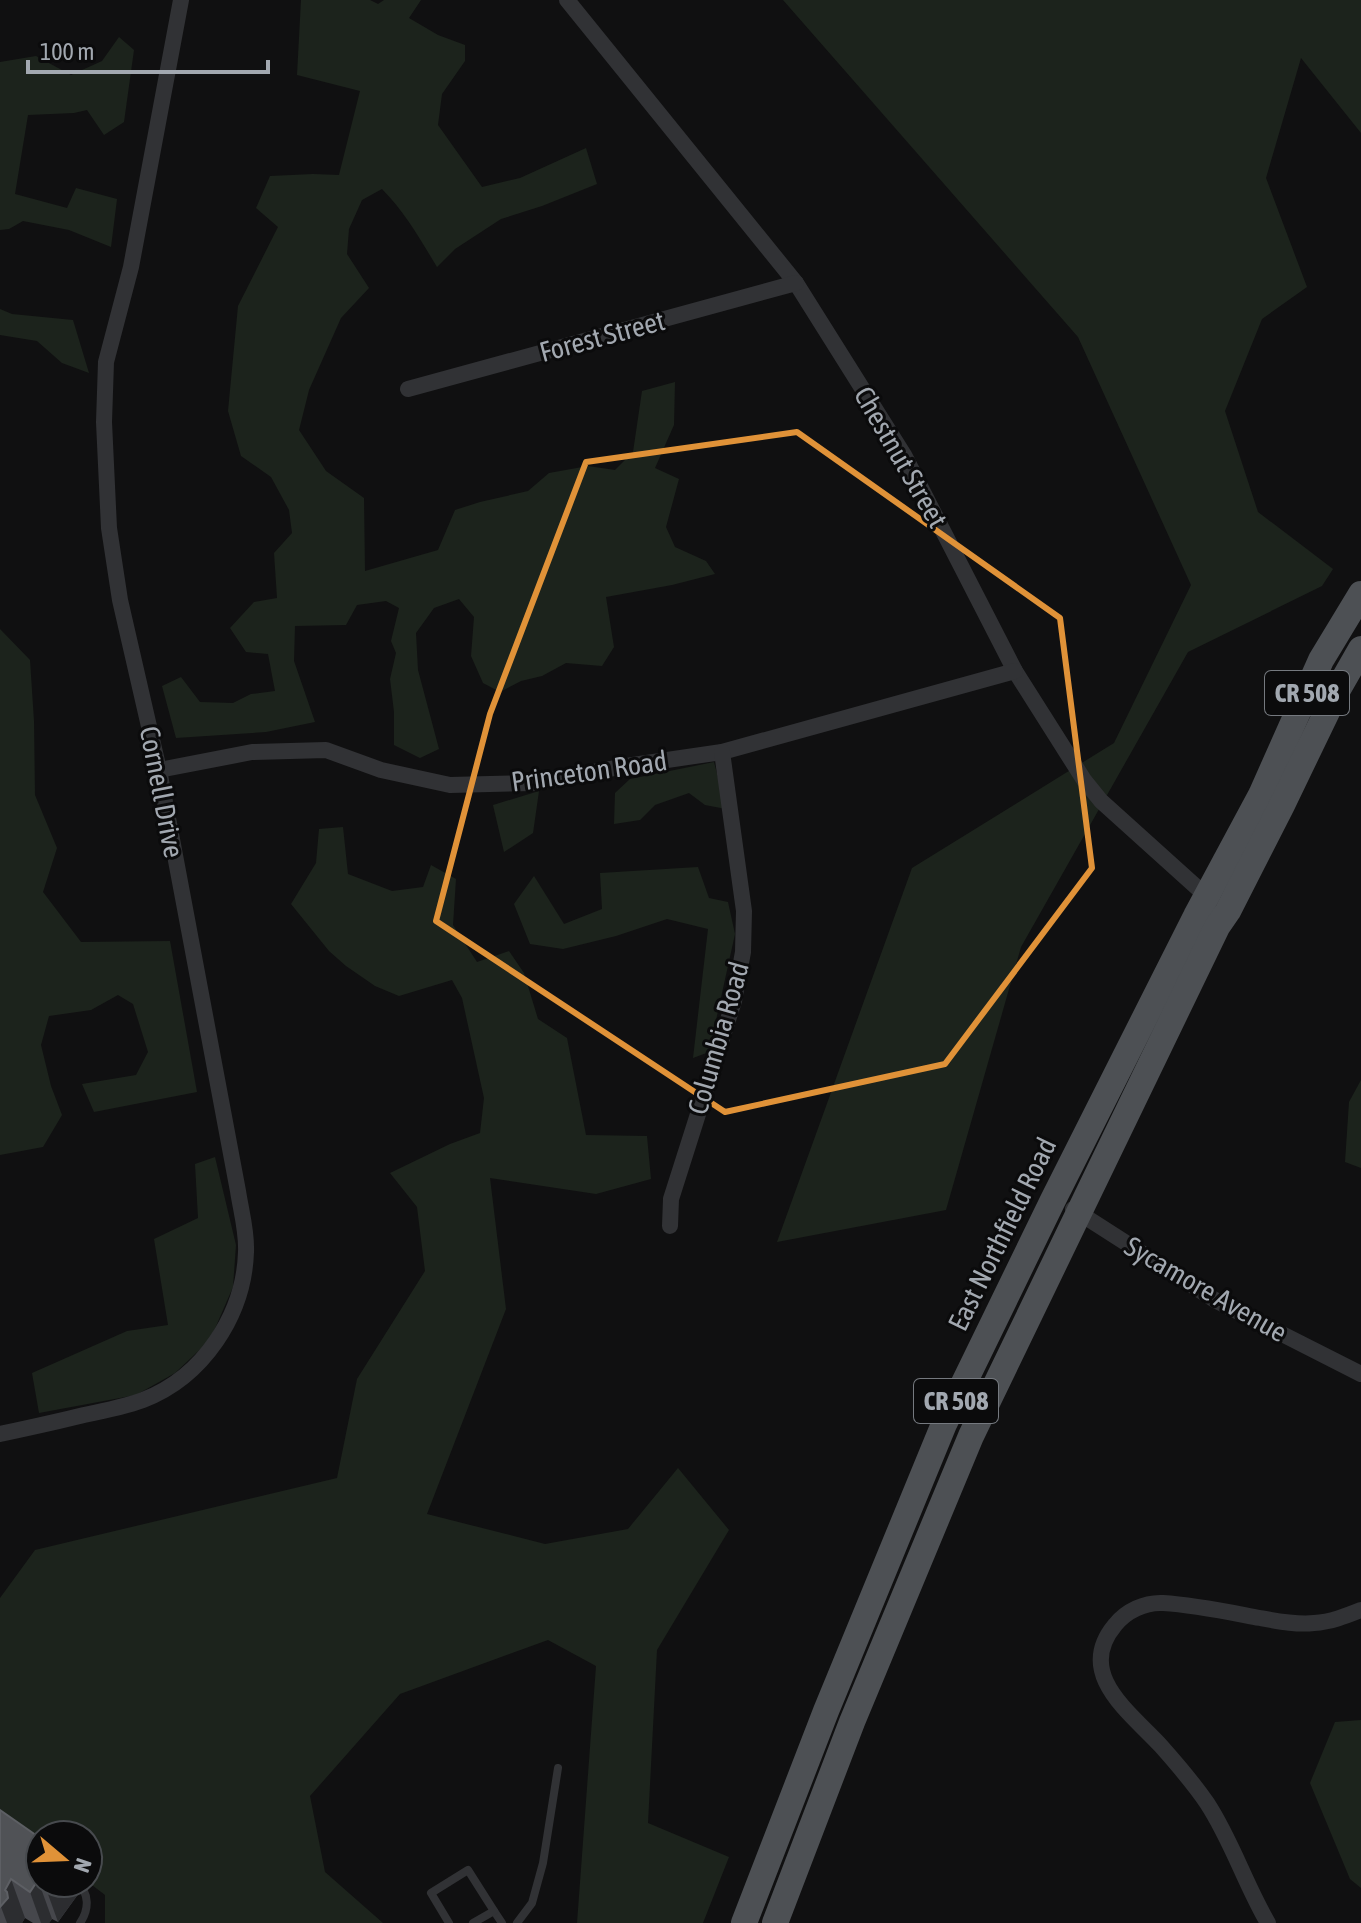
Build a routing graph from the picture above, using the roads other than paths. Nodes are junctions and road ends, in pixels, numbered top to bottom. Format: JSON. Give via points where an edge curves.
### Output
{"nodes":[{"id":1,"x":181,"y":0,"type":"edge"},
{"id":2,"x":567,"y":0,"type":"edge"},
{"id":3,"x":796,"y":283,"type":"junction"},
{"id":4,"x":408,"y":389,"type":"dead end"},
{"id":5,"x":1361,"y":594,"type":"edge"},
{"id":6,"x":1361,"y":649,"type":"edge"},
{"id":7,"x":1015,"y":671,"type":"junction"},
{"id":8,"x":722,"y":752,"type":"junction"},
{"id":9,"x":159,"y":770,"type":"junction"},
{"id":10,"x":1218,"y":904,"type":"junction"},
{"id":11,"x":1053,"y":1200,"type":"junction"},
{"id":12,"x":1079,"y":1212,"type":"junction"},
{"id":13,"x":670,"y":1226,"type":"dead end"},
{"id":14,"x":1361,"y":1374,"type":"edge"},
{"id":15,"x":944,"y":1424,"type":"junction"},
{"id":16,"x":0,"y":1434,"type":"edge"},
{"id":17,"x":971,"y":1436,"type":"junction"},
{"id":18,"x":1361,"y":1610,"type":"edge"},
{"id":19,"x":850,"y":1652,"type":"junction"},
{"id":20,"x":879,"y":1659,"type":"junction"},
{"id":21,"x":558,"y":1768,"type":"dead end"},
{"id":22,"x":760,"y":1880,"type":"junction"},
{"id":23,"x":788,"y":1891,"type":"junction"},
{"id":24,"x":87,"y":1899,"type":"edge"},
{"id":25,"x":494,"y":1911,"type":"junction"},
{"id":26,"x":80,"y":1923,"type":"edge"},
{"id":27,"x":449,"y":1923,"type":"edge"},
{"id":28,"x":473,"y":1923,"type":"edge"},
{"id":29,"x":502,"y":1923,"type":"edge"},
{"id":30,"x":517,"y":1923,"type":"edge"},
{"id":31,"x":744,"y":1923,"type":"edge"},
{"id":32,"x":775,"y":1923,"type":"edge"},
{"id":33,"x":1268,"y":1923,"type":"edge"}],
"edges":[{"from":1,"to":9,"type":"street","name":"Cornell Drive","via":[[131,267],[106,362],[104,422],[110,538]]},
{"from":2,"to":3,"type":"street","name":"Chestnut Street"},
{"from":3,"to":4,"type":"street","name":"Forest Street"},
{"from":3,"to":7,"type":"street","name":"Chestnut Street","via":[[904,455]]},
{"from":5,"to":10,"type":"main road","name":"East Northfield Road","number":"CR 508","via":[[1321,660]]},
{"from":6,"to":10,"type":"main road","name":"East Northfield Road","number":"CR 508","via":[[1282,805]]},
{"from":7,"to":8,"type":"street","name":"Princeton Road"},
{"from":7,"to":10,"type":"street","name":"Chestnut Street","via":[[1101,801]]},
{"from":8,"to":9,"type":"street","name":"Princeton Road","via":[[533,783],[450,785],[381,770],[326,750],[252,752]]},
{"from":8,"to":13,"type":"street","name":"Columbia Road","via":[[744,911],[743,952],[734,1001],[671,1199]]},
{"from":9,"to":16,"type":"street","name":"Cornell Drive","via":[[245,1234],[242,1285],[212,1347],[161,1391],[122,1406]]},
{"from":10,"to":11,"type":"main road","name":"East Northfield Road","number":"CR 508","via":[[1196,916]]},
{"from":10,"to":12,"type":"main road","name":"East Northfield Road","number":"CR 508","via":[[1217,927]]},
{"from":11,"to":12,"type":"street","name":"Sycamore Avenue"},
{"from":11,"to":15,"type":"main road","name":"East Northfield Road","number":"CR 508"},
{"from":12,"to":14,"type":"street","name":"Sycamore Avenue","via":[[1215,1300]]},
{"from":12,"to":17,"type":"main road","name":"East Northfield Road","number":"CR 508"},
{"from":15,"to":17,"type":"main road"},
{"from":15,"to":19,"type":"main road","name":"East Northfield Road","number":"CR 508"},
{"from":17,"to":20,"type":"main road","name":"East Northfield Road","number":"CR 508"},
{"from":18,"to":33,"type":"street","via":[[1313,1624],[1151,1604],[1119,1620],[1105,1640],[1102,1664],[1108,1688],[1207,1802]]},
{"from":19,"to":20,"type":"main road"},
{"from":19,"to":22,"type":"main road","name":"East Northfield Road","number":"CR 508"},
{"from":20,"to":23,"type":"main road","name":"East Northfield Road","number":"CR 508"},
{"from":21,"to":30,"type":"lane","via":[[543,1863],[532,1903]]},
{"from":22,"to":23,"type":"main road"},
{"from":22,"to":31,"type":"main road","name":"East Northfield Road","number":"CR 508"},
{"from":23,"to":32,"type":"main road","name":"East Northfield Road","number":"CR 508"},
{"from":24,"to":26,"type":"lane"},
{"from":25,"to":27,"type":"lane","via":[[468,1870],[431,1893]]},
{"from":25,"to":28,"type":"lane"},
{"from":25,"to":29,"type":"lane"}]}
